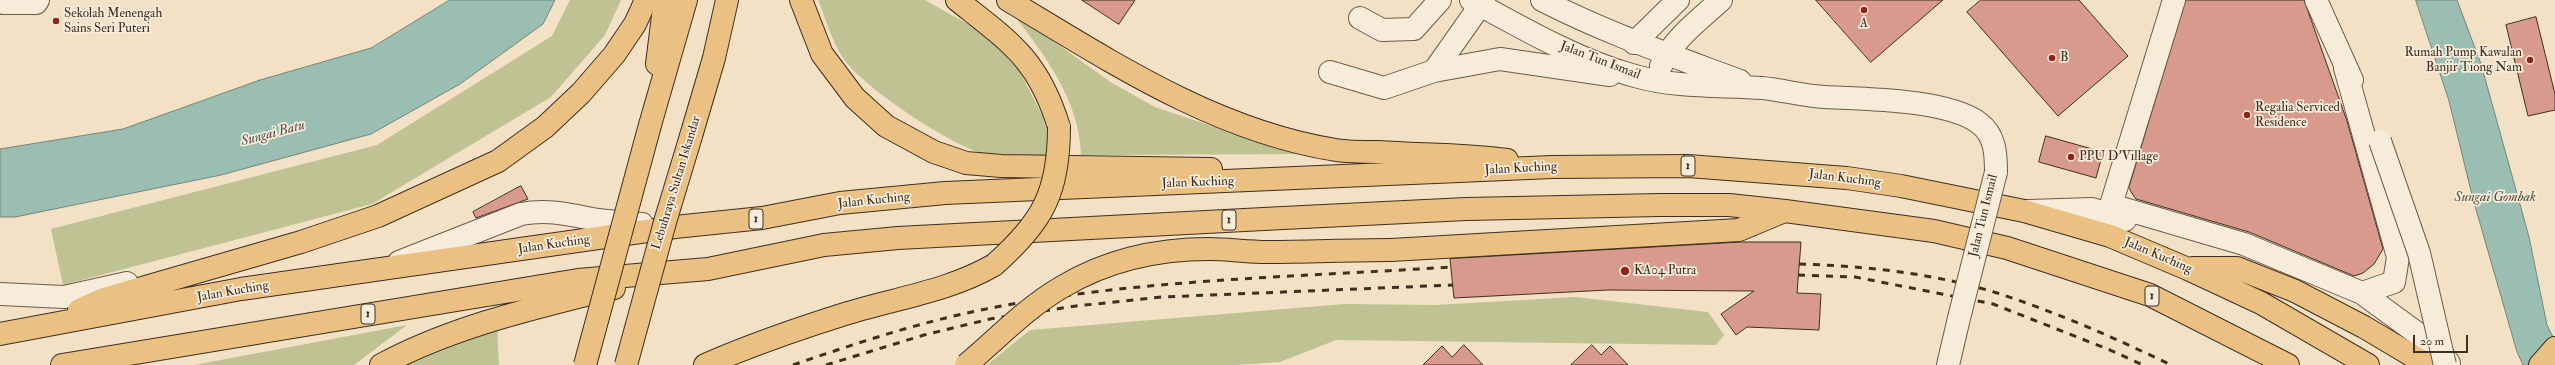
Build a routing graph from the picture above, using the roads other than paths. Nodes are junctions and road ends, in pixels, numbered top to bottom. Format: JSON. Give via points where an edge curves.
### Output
{"nodes":[{"id":1,"x":38,"y":0,"type":"edge"},
{"id":2,"x":646,"y":0,"type":"edge"},
{"id":3,"x":665,"y":0,"type":"edge"},
{"id":4,"x":686,"y":0,"type":"edge"},
{"id":5,"x":727,"y":0,"type":"edge"},
{"id":6,"x":801,"y":0,"type":"edge"},
{"id":7,"x":952,"y":0,"type":"edge"},
{"id":8,"x":1008,"y":0,"type":"edge"},
{"id":9,"x":1440,"y":0,"type":"edge"},
{"id":10,"x":1542,"y":0,"type":"edge"},
{"id":11,"x":1562,"y":0,"type":"edge"},
{"id":12,"x":1678,"y":0,"type":"edge"},
{"id":13,"x":1720,"y":0,"type":"edge"},
{"id":14,"x":2174,"y":0,"type":"edge"},
{"id":15,"x":2316,"y":0,"type":"edge"},
{"id":16,"x":1478,"y":2,"type":"edge"},
{"id":17,"x":3,"y":3,"type":"edge"},
{"id":18,"x":964,"y":6,"type":"edge"},
{"id":19,"x":1360,"y":18,"type":"dead end"},
{"id":20,"x":1587,"y":23,"type":"junction"},
{"id":21,"x":1634,"y":43,"type":"junction"},
{"id":22,"x":1666,"y":54,"type":"junction"},
{"id":23,"x":2345,"y":68,"type":"junction"},
{"id":24,"x":1434,"y":70,"type":"junction"},
{"id":25,"x":1330,"y":72,"type":"dead end"},
{"id":26,"x":1645,"y":78,"type":"junction"},
{"id":27,"x":1762,"y":88,"type":"junction"},
{"id":28,"x":650,"y":125,"type":"junction"},
{"id":29,"x":1552,"y":167,"type":"junction"},
{"id":30,"x":1339,"y":177,"type":"junction"},
{"id":31,"x":1785,"y":211,"type":"junction"},
{"id":32,"x":2024,"y":211,"type":"junction"},
{"id":33,"x":675,"y":227,"type":"junction"},
{"id":34,"x":2244,"y":244,"type":"junction"},
{"id":35,"x":230,"y":262,"type":"junction"},
{"id":36,"x":2188,"y":268,"type":"junction"},
{"id":37,"x":381,"y":269,"type":"junction"},
{"id":38,"x":676,"y":273,"type":"junction"},
{"id":39,"x":2362,"y":293,"type":"junction"},
{"id":40,"x":0,"y":294,"type":"edge"},
{"id":41,"x":46,"y":325,"type":"junction"},
{"id":42,"x":0,"y":334,"type":"edge"},
{"id":43,"x":2555,"y":348,"type":"edge"},
{"id":44,"x":62,"y":365,"type":"edge"},
{"id":45,"x":381,"y":365,"type":"edge"},
{"id":46,"x":585,"y":365,"type":"edge"},
{"id":47,"x":626,"y":365,"type":"edge"},
{"id":48,"x":705,"y":365,"type":"edge"},
{"id":49,"x":966,"y":365,"type":"edge"},
{"id":50,"x":1948,"y":365,"type":"edge"},
{"id":51,"x":2288,"y":365,"type":"edge"},
{"id":52,"x":2368,"y":365,"type":"edge"},
{"id":53,"x":2428,"y":365,"type":"edge"},
{"id":54,"x":2445,"y":365,"type":"edge"},
{"id":55,"x":2451,"y":365,"type":"edge"},
{"id":56,"x":2540,"y":365,"type":"edge"}],
"edges":[{"from":1,"to":17,"type":"street","via":[[36,3]]},
{"from":2,"to":35,"type":"main road","via":[[635,24],[614,55],[581,93],[545,127],[498,161],[378,216]]},
{"from":3,"to":28,"type":"main road"},
{"from":4,"to":28,"type":"main road"},
{"from":5,"to":47,"type":"main road","name":"Lebuhraya Sultan Iskandar","bridge":true,"via":[[714,58]]},
{"from":6,"to":30,"type":"main road","via":[[822,54],[855,98],[886,126],[934,152],[966,163],[1001,166],[1318,170]]},
{"from":7,"to":18,"type":"main road"},
{"from":8,"to":29,"type":"main road","via":[[1101,56],[1196,105],[1282,138],[1336,150],[1474,155]]},
{"from":9,"to":19,"type":"street","via":[[1414,29],[1382,30]]},
{"from":10,"to":20,"type":"street","name":"Jalan Tun Ismail"},
{"from":11,"to":20,"type":"street"},
{"from":12,"to":21,"type":"street"},
{"from":13,"to":22,"type":"street"},
{"from":14,"to":34,"type":"street","via":[[2111,205]]},
{"from":15,"to":23,"type":"street"},
{"from":16,"to":24,"type":"street"},
{"from":16,"to":26,"type":"street","name":"Jalan Tun Ismail","via":[[1564,47]]},
{"from":18,"to":48,"type":"main road","bridge":true,"via":[[1011,43],[1035,70],[1050,97],[1059,127],[1059,151],[1053,187],[1043,210],[1027,234],[994,265],[975,276],[848,313]]},
{"from":20,"to":21,"type":"street","name":"Jalan Tun Ismail"},
{"from":21,"to":22,"type":"street","name":"Jalan Tun Ismail"},
{"from":22,"to":26,"type":"street"},
{"from":22,"to":27,"type":"street","name":"Jalan Tun Ismail"},
{"from":23,"to":39,"type":"street","via":[[2398,257],[2394,282]]},
{"from":23,"to":54,"type":"street","bridge":true,"via":[[2366,101],[2419,253]]},
{"from":24,"to":25,"type":"street","via":[[1384,88]]},
{"from":24,"to":26,"type":"street","via":[[1500,59],[1600,75]]},
{"from":26,"to":27,"type":"street","name":"Jalan Tun Ismail","via":[[1680,84]]},
{"from":27,"to":50,"type":"street","name":"Jalan Tun Ismail","bridge":true,"via":[[1819,97],[1914,104],[1968,116],[1990,135],[1996,153],[1996,172]]},
{"from":28,"to":46,"type":"main road","bridge":true},
{"from":29,"to":30,"type":"main road","name":"Jalan Kuching","number":"1"},
{"from":29,"to":32,"type":"main road","name":"Jalan Kuching","number":"1","via":[[1688,166],[1840,177],[1901,186]]},
{"from":30,"to":33,"type":"main road","name":"Jalan Kuching","number":"1","via":[[945,193],[840,204],[762,218]]},
{"from":31,"to":38,"type":"main road","number":"1","via":[[1729,205],[1579,206],[1082,227],[824,245]]},
{"from":31,"to":49,"type":"main road","bridge":true,"via":[[1739,230],[1390,250],[1265,252],[1209,249],[1134,256],[1107,265],[1062,287],[1040,302]]},
{"from":31,"to":51,"type":"main road","number":"1","via":[[1934,231],[2007,248],[2150,295]]},
{"from":32,"to":34,"type":"street","via":[[2092,209],[2224,252]]},
{"from":32,"to":36,"type":"main road","name":"Jalan Kuching","number":"1","via":[[2110,236]]},
{"from":33,"to":37,"type":"main road","name":"Jalan Kuching","number":"1"},
{"from":33,"to":37,"type":"street","via":[[593,219],[539,210],[521,214]]},
{"from":34,"to":39,"type":"street"},
{"from":35,"to":40,"type":"street","via":[[64,297]]},
{"from":35,"to":41,"type":"main road","via":[[104,299]]},
{"from":36,"to":52,"type":"main road","name":"Jalan Kuching","number":"1","via":[[2268,307]]},
{"from":36,"to":53,"type":"main road","via":[[2237,268],[2295,291],[2364,327]]},
{"from":37,"to":41,"type":"main road","name":"Jalan Kuching","number":"1","via":[[241,289]]},
{"from":38,"to":44,"type":"main road","number":"1","via":[[578,280]]},
{"from":38,"to":45,"type":"main road","via":[[497,317],[440,337]]},
{"from":39,"to":55,"type":"street","via":[[2436,347]]},
{"from":41,"to":42,"type":"main road","name":"Jalan Kuching","number":"1"},
{"from":43,"to":56,"type":"main road"}]}
